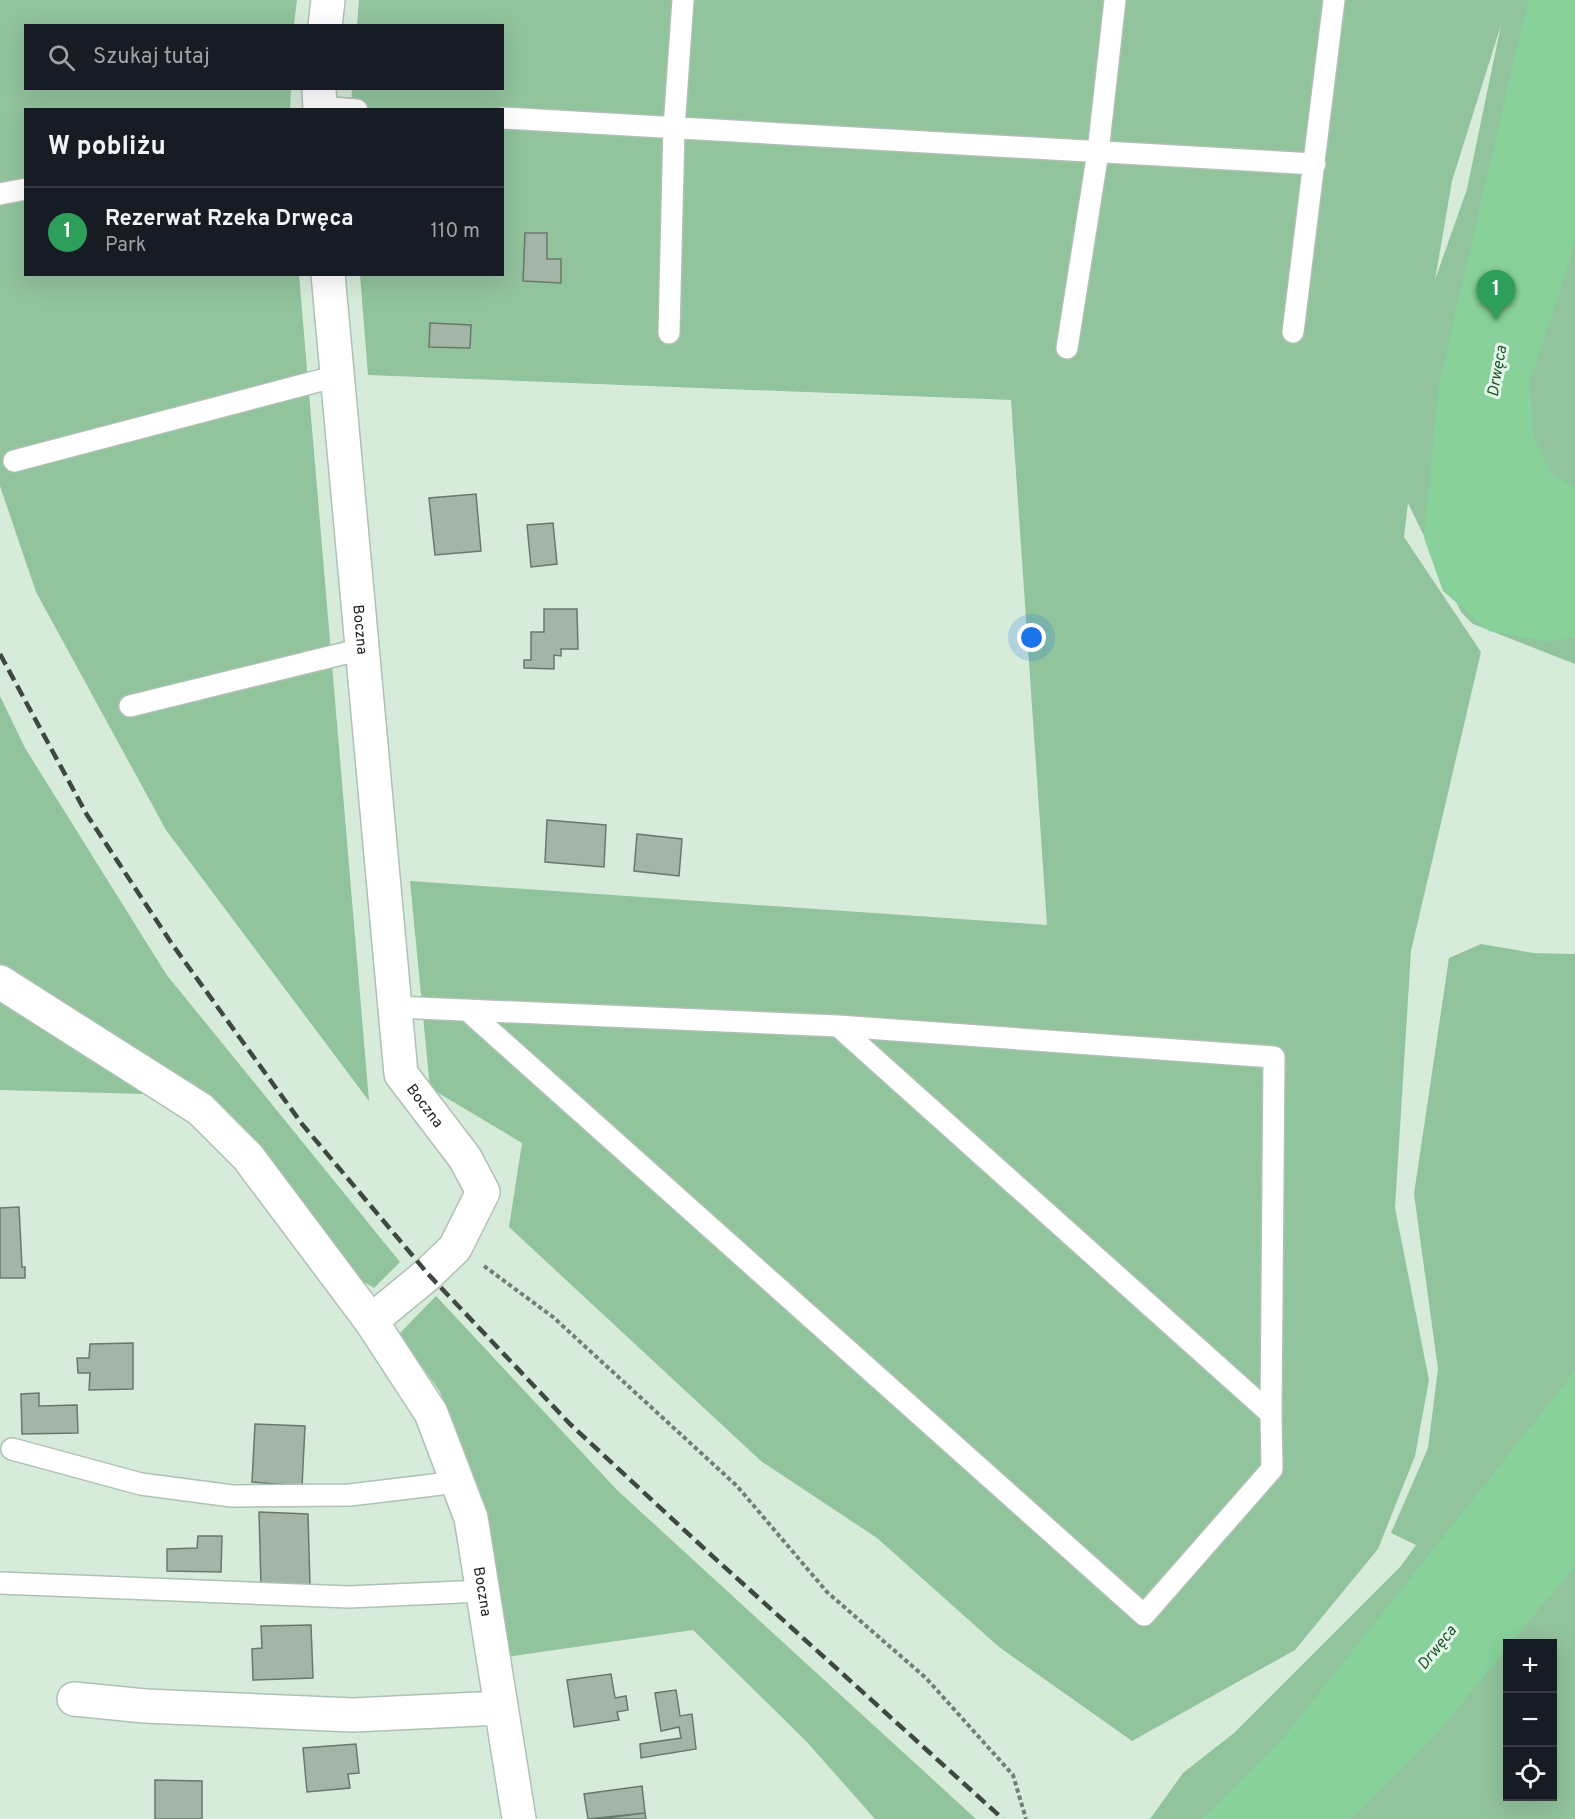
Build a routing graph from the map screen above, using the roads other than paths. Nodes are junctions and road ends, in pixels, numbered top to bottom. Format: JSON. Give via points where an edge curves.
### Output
{"nodes":[{"id":1,"x":328,"y":0,"type":"edge"},
{"id":2,"x":683,"y":0,"type":"edge"},
{"id":3,"x":1115,"y":0,"type":"edge"},
{"id":4,"x":1334,"y":0,"type":"edge"},
{"id":5,"x":324,"y":24,"type":"edge"},
{"id":6,"x":320,"y":102,"type":"edge"},
{"id":7,"x":348,"y":108,"type":"edge"},
{"id":8,"x":504,"y":118,"type":"edge"},
{"id":9,"x":674,"y":128,"type":"junction"},
{"id":10,"x":1098,"y":152,"type":"junction"},
{"id":11,"x":1315,"y":165,"type":"junction"},
{"id":12,"x":24,"y":189,"type":"edge"},
{"id":13,"x":0,"y":194,"type":"edge"},
{"id":14,"x":328,"y":276,"type":"edge"},
{"id":15,"x":1293,"y":332,"type":"dead end"},
{"id":16,"x":669,"y":333,"type":"dead end"},
{"id":17,"x":1067,"y":348,"type":"dead end"},
{"id":18,"x":337,"y":376,"type":"junction"},
{"id":19,"x":14,"y":461,"type":"dead end"},
{"id":20,"x":362,"y":649,"type":"junction"},
{"id":21,"x":130,"y":706,"type":"dead end"},
{"id":22,"x":0,"y":982,"type":"edge"},
{"id":23,"x":395,"y":1007,"type":"junction"},
{"id":24,"x":467,"y":1010,"type":"junction"},
{"id":25,"x":838,"y":1026,"type":"junction"},
{"id":26,"x":371,"y":1321,"type":"junction"},
{"id":27,"x":1271,"y":1414,"type":"junction"},
{"id":28,"x":12,"y":1449,"type":"dead end"},
{"id":29,"x":458,"y":1482,"type":"junction"},
{"id":30,"x":0,"y":1583,"type":"edge"},
{"id":31,"x":483,"y":1591,"type":"junction"},
{"id":32,"x":74,"y":1699,"type":"dead end"},
{"id":33,"x":501,"y":1708,"type":"junction"},
{"id":34,"x":519,"y":1819,"type":"edge"}],
"edges":[{"from":1,"to":5,"type":"street"},
{"from":2,"to":9,"type":"lane"},
{"from":3,"to":10,"type":"lane"},
{"from":4,"to":11,"type":"lane"},
{"from":6,"to":7,"type":"lane"},
{"from":8,"to":9,"type":"lane"},
{"from":9,"to":10,"type":"lane"},
{"from":9,"to":16,"type":"lane"},
{"from":10,"to":11,"type":"lane"},
{"from":10,"to":17,"type":"lane"},
{"from":11,"to":15,"type":"lane"},
{"from":12,"to":13,"type":"lane"},
{"from":14,"to":18,"type":"street","name":"Boczna"},
{"from":18,"to":19,"type":"lane"},
{"from":18,"to":20,"type":"street","name":"Boczna"},
{"from":20,"to":21,"type":"lane"},
{"from":20,"to":23,"type":"street","name":"Boczna"},
{"from":22,"to":26,"type":"street","via":[[200,1109],[248,1156]]},
{"from":23,"to":24,"type":"lane"},
{"from":23,"to":26,"type":"street","name":"Boczna","via":[[401,1074],[465,1158],[483,1192],[455,1248]]},
{"from":24,"to":25,"type":"lane"},
{"from":24,"to":27,"type":"lane","via":[[1144,1615],[1272,1469]]},
{"from":25,"to":27,"type":"lane"},
{"from":25,"to":27,"type":"lane","via":[[1274,1057]]},
{"from":26,"to":29,"type":"street","name":"Boczna","via":[[431,1413]]},
{"from":28,"to":29,"type":"lane","via":[[141,1484],[232,1496],[350,1495]]},
{"from":29,"to":31,"type":"street","name":"Boczna","via":[[471,1518]]},
{"from":30,"to":31,"type":"lane","via":[[349,1597]]},
{"from":31,"to":33,"type":"street","name":"Boczna"},
{"from":32,"to":33,"type":"street","via":[[353,1715]]},
{"from":33,"to":34,"type":"street","name":"Boczna"}]}
